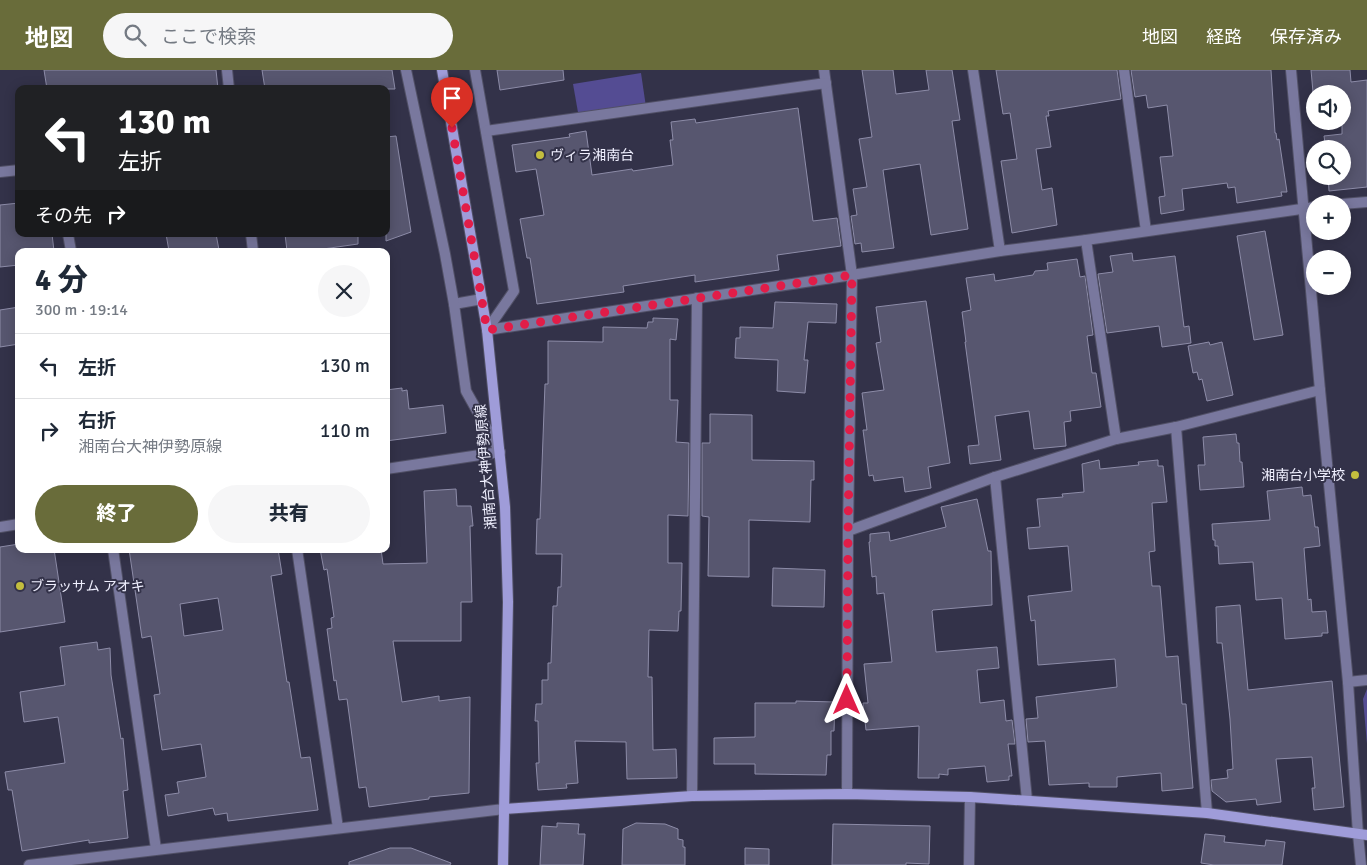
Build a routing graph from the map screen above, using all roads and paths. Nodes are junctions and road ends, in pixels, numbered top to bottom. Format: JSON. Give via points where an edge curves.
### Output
{"nodes":[{"id":1,"x":227,"y":70,"type":"edge"},
{"id":2,"x":406,"y":70,"type":"edge"},
{"id":3,"x":442,"y":70,"type":"edge"},
{"id":4,"x":475,"y":70,"type":"edge"},
{"id":5,"x":824,"y":70,"type":"edge"},
{"id":6,"x":974,"y":70,"type":"edge"},
{"id":7,"x":1124,"y":70,"type":"edge"},
{"id":8,"x":1291,"y":70,"type":"edge"},
{"id":9,"x":826,"y":83,"type":"junction"},
{"id":10,"x":229,"y":85,"type":"edge"},
{"id":11,"x":486,"y":131,"type":"junction"},
{"id":12,"x":15,"y":170,"type":"edge"},
{"id":13,"x":0,"y":172,"type":"edge"},
{"id":14,"x":1367,"y":202,"type":"edge"},
{"id":15,"x":1351,"y":203,"type":"edge"},
{"id":16,"x":1304,"y":208,"type":"junction"},
{"id":17,"x":1146,"y":231,"type":"junction"},
{"id":18,"x":1086,"y":240,"type":"junction"},
{"id":19,"x":1000,"y":251,"type":"junction"},
{"id":20,"x":852,"y":275,"type":"junction"},
{"id":21,"x":696,"y":298,"type":"junction"},
{"id":22,"x":482,"y":300,"type":"junction"},
{"id":23,"x":454,"y":304,"type":"junction"},
{"id":24,"x":487,"y":330,"type":"junction"},
{"id":25,"x":1320,"y":390,"type":"junction"},
{"id":26,"x":1176,"y":426,"type":"junction"},
{"id":27,"x":1116,"y":439,"type":"junction"},
{"id":28,"x":500,"y":452,"type":"junction"},
{"id":29,"x":390,"y":468,"type":"edge"},
{"id":30,"x":995,"y":477,"type":"junction"},
{"id":31,"x":15,"y":525,"type":"edge"},
{"id":32,"x":0,"y":527,"type":"edge"},
{"id":33,"x":848,"y":531,"type":"junction"},
{"id":34,"x":114,"y":553,"type":"edge"},
{"id":35,"x":298,"y":553,"type":"edge"},
{"id":36,"x":1367,"y":680,"type":"edge"},
{"id":37,"x":1348,"y":682,"type":"junction"},
{"id":38,"x":847,"y":794,"type":"junction"},
{"id":39,"x":692,"y":796,"type":"junction"},
{"id":40,"x":970,"y":797,"type":"junction"},
{"id":41,"x":1027,"y":800,"type":"junction"},
{"id":42,"x":504,"y":809,"type":"junction"},
{"id":43,"x":1206,"y":813,"type":"junction"},
{"id":44,"x":338,"y":828,"type":"junction"},
{"id":45,"x":1362,"y":834,"type":"edge"},
{"id":46,"x":156,"y":849,"type":"junction"},
{"id":47,"x":29,"y":865,"type":"edge"},
{"id":48,"x":503,"y":865,"type":"edge"},
{"id":49,"x":969,"y":865,"type":"edge"},
{"id":50,"x":1361,"y":865,"type":"edge"}],
"edges":[{"from":1,"to":10,"type":"street"},
{"from":2,"to":23,"type":"street"},
{"from":3,"to":22,"type":"street","name":"湘南台大神伊勢原線"},
{"from":4,"to":11,"type":"street"},
{"from":5,"to":9,"type":"street"},
{"from":6,"to":19,"type":"street"},
{"from":7,"to":17,"type":"street"},
{"from":8,"to":16,"type":"street"},
{"from":9,"to":11,"type":"street"},
{"from":9,"to":20,"type":"street"},
{"from":11,"to":24,"type":"street","via":[[514,291]]},
{"from":12,"to":13,"type":"street"},
{"from":14,"to":15,"type":"street"},
{"from":16,"to":17,"type":"street"},
{"from":16,"to":25,"type":"street"},
{"from":17,"to":18,"type":"street"},
{"from":18,"to":19,"type":"street"},
{"from":18,"to":27,"type":"street"},
{"from":19,"to":20,"type":"street"},
{"from":20,"to":21,"type":"street"},
{"from":20,"to":33,"type":"street"},
{"from":21,"to":24,"type":"street"},
{"from":21,"to":39,"type":"street"},
{"from":22,"to":23,"type":"street"},
{"from":22,"to":24,"type":"street","name":"湘南台大神伊勢原線"},
{"from":23,"to":28,"type":"street","via":[[466,391]]},
{"from":24,"to":28,"type":"street","name":"湘南台大神伊勢原線"},
{"from":25,"to":26,"type":"street"},
{"from":25,"to":37,"type":"street"},
{"from":26,"to":27,"type":"street"},
{"from":26,"to":43,"type":"street"},
{"from":27,"to":30,"type":"street"},
{"from":28,"to":29,"type":"street"},
{"from":28,"to":42,"type":"street","name":"湘南台大神伊勢原線","via":[[508,602]]},
{"from":30,"to":33,"type":"street"},
{"from":30,"to":41,"type":"street"},
{"from":31,"to":32,"type":"street"},
{"from":33,"to":38,"type":"street"},
{"from":34,"to":46,"type":"street"},
{"from":35,"to":44,"type":"street"},
{"from":36,"to":37,"type":"street"},
{"from":37,"to":45,"type":"street"},
{"from":38,"to":39,"type":"street"},
{"from":38,"to":40,"type":"street"},
{"from":39,"to":42,"type":"street"},
{"from":40,"to":41,"type":"street"},
{"from":40,"to":49,"type":"street"},
{"from":41,"to":43,"type":"street"},
{"from":42,"to":44,"type":"street"},
{"from":42,"to":48,"type":"street","name":"湘南台大神伊勢原線"},
{"from":43,"to":45,"type":"street"},
{"from":44,"to":46,"type":"street"},
{"from":45,"to":50,"type":"street"},
{"from":46,"to":47,"type":"street"}]}
